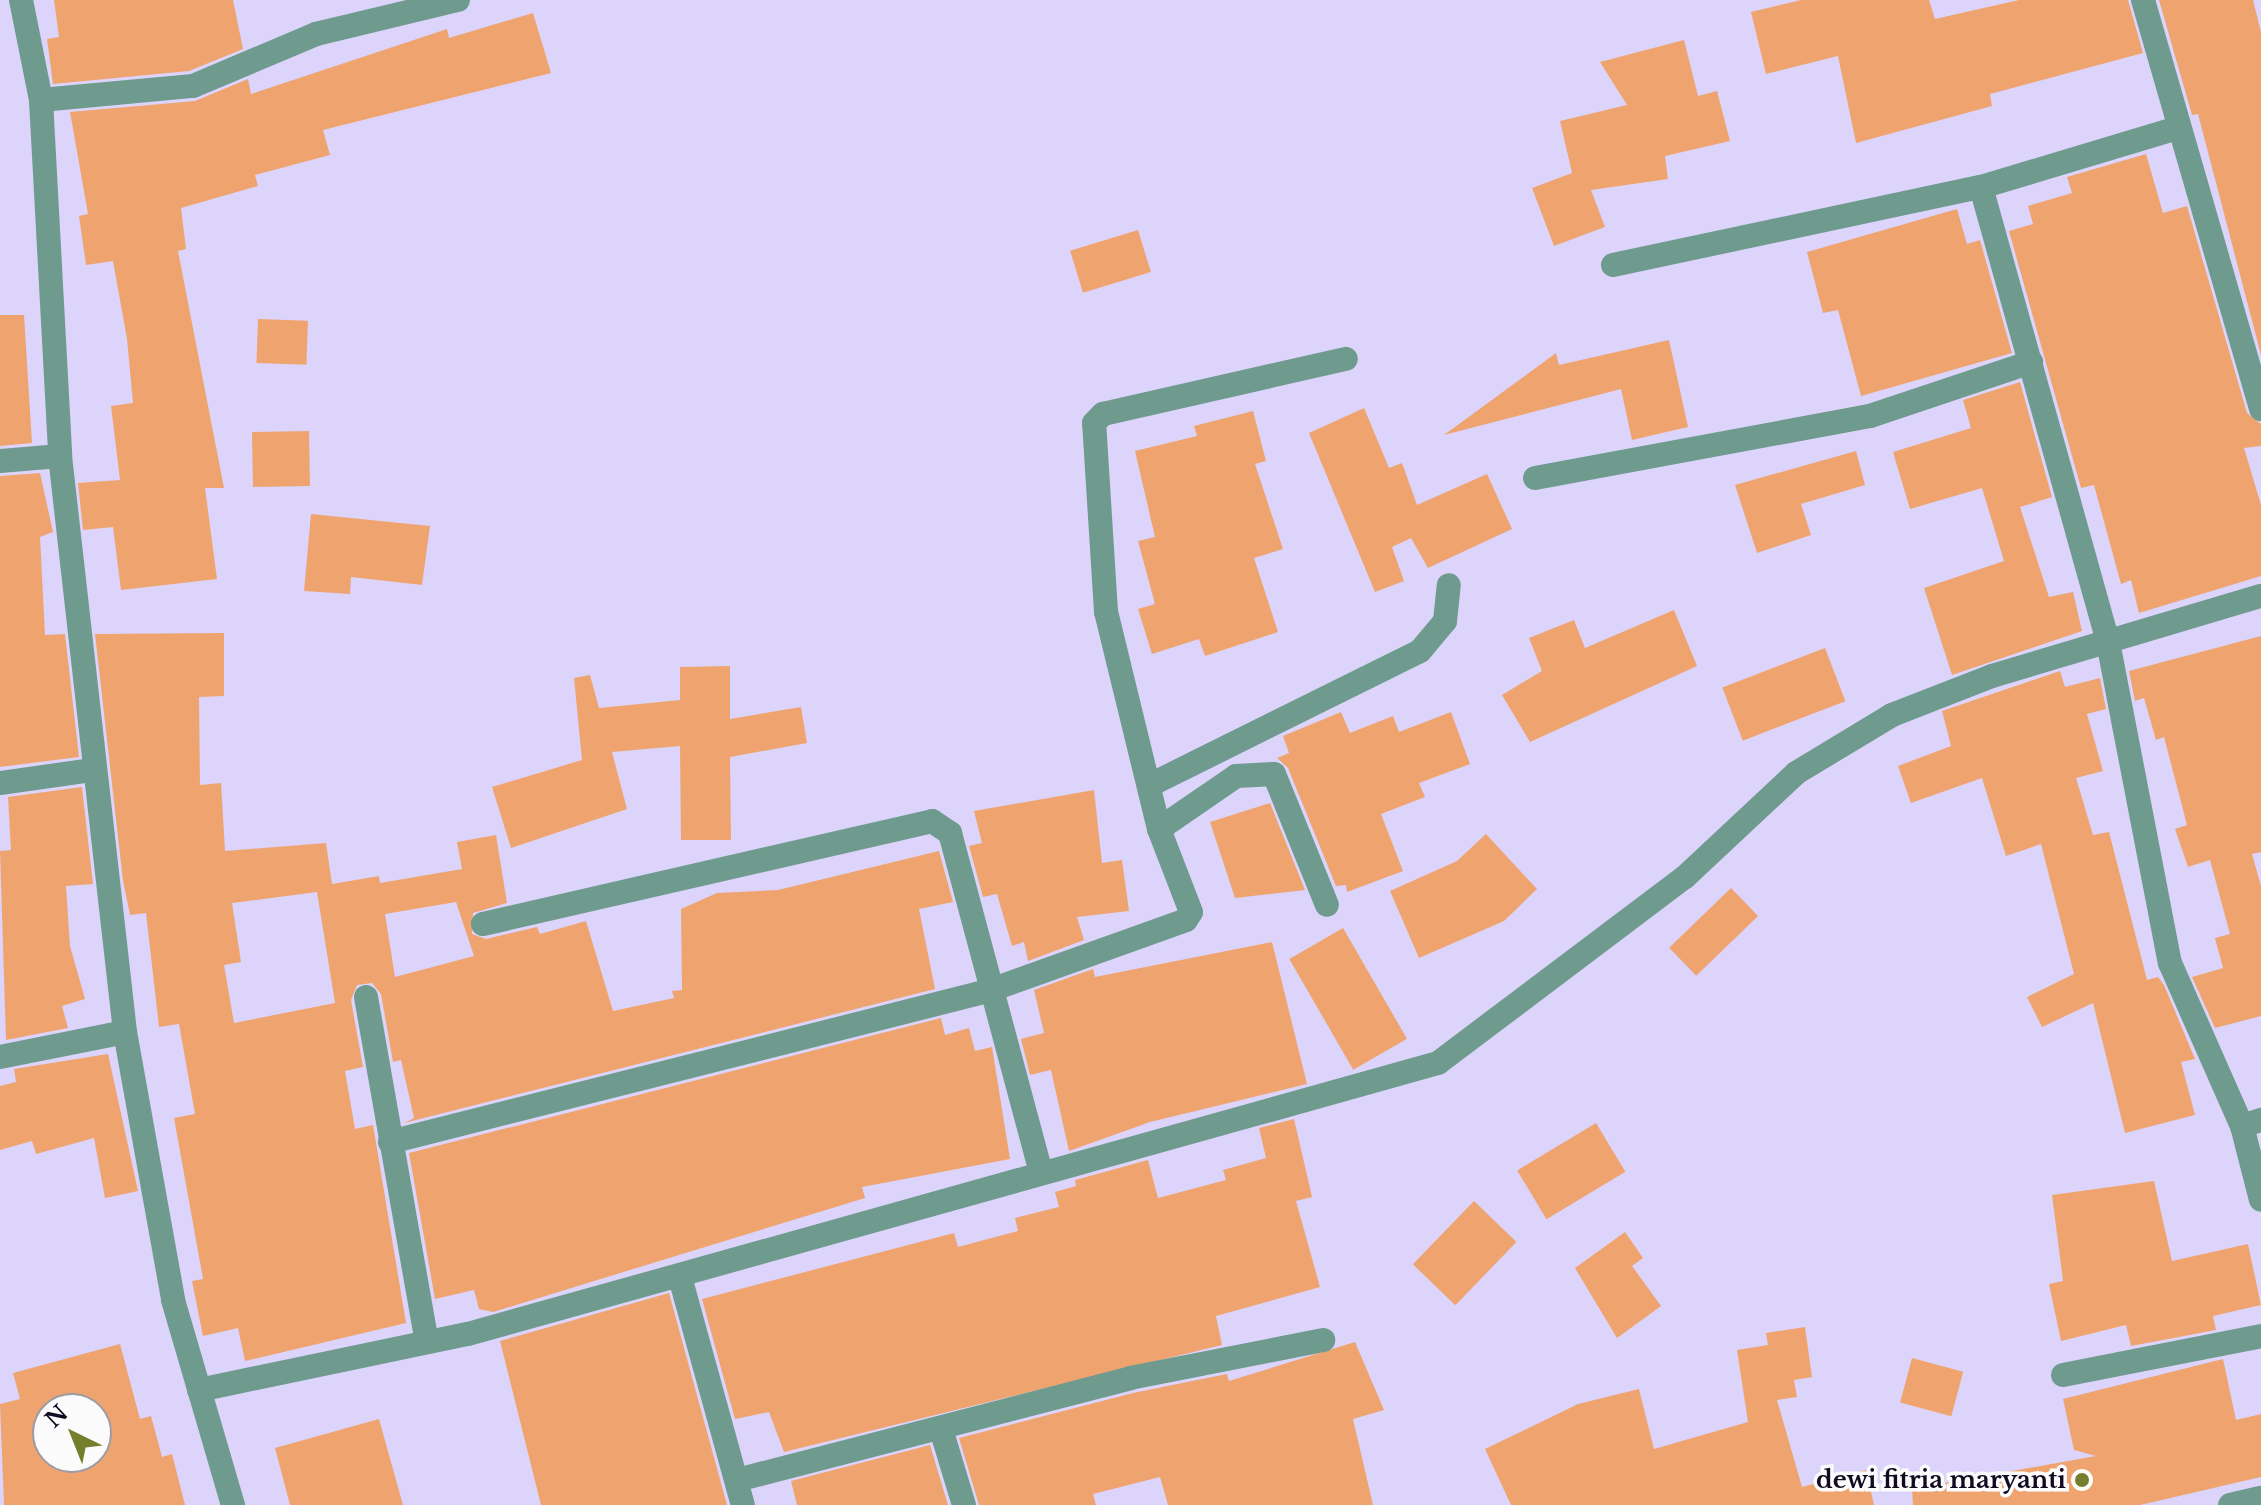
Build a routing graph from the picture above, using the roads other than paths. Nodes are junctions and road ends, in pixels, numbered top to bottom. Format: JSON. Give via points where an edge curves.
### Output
{"nodes":[{"id":1,"x":21,"y":0,"type":"edge"},
{"id":2,"x":458,"y":0,"type":"edge"},
{"id":3,"x":2143,"y":0,"type":"edge"},
{"id":4,"x":41,"y":100,"type":"junction"},
{"id":5,"x":2178,"y":128,"type":"junction"},
{"id":6,"x":1981,"y":187,"type":"junction"},
{"id":7,"x":1613,"y":265,"type":"dead end"},
{"id":8,"x":1346,"y":359,"type":"dead end"},
{"id":9,"x":2031,"y":362,"type":"junction"},
{"id":10,"x":2261,"y":409,"type":"edge"},
{"id":11,"x":60,"y":456,"type":"junction"},
{"id":12,"x":0,"y":461,"type":"edge"},
{"id":13,"x":1535,"y":478,"type":"dead end"},
{"id":14,"x":1449,"y":585,"type":"dead end"},
{"id":15,"x":2261,"y":596,"type":"edge"},
{"id":16,"x":2108,"y":642,"type":"junction"},
{"id":17,"x":93,"y":770,"type":"junction"},
{"id":18,"x":0,"y":783,"type":"edge"},
{"id":19,"x":1150,"y":785,"type":"junction"},
{"id":20,"x":1159,"y":829,"type":"junction"},
{"id":21,"x":1327,"y":905,"type":"dead end"},
{"id":22,"x":483,"y":924,"type":"dead end"},
{"id":23,"x":988,"y":991,"type":"junction"},
{"id":24,"x":366,"y":997,"type":"dead end"},
{"id":25,"x":125,"y":1032,"type":"junction"},
{"id":26,"x":0,"y":1057,"type":"edge"},
{"id":27,"x":2252,"y":1123,"type":"edge"},
{"id":28,"x":390,"y":1142,"type":"junction"},
{"id":29,"x":1040,"y":1169,"type":"junction"},
{"id":30,"x":2261,"y":1200,"type":"edge"},
{"id":31,"x":680,"y":1277,"type":"junction"},
{"id":32,"x":2261,"y":1336,"type":"edge"},
{"id":33,"x":1323,"y":1340,"type":"dead end"},
{"id":34,"x":427,"y":1342,"type":"junction"},
{"id":35,"x":2063,"y":1375,"type":"dead end"},
{"id":36,"x":199,"y":1390,"type":"junction"},
{"id":37,"x":941,"y":1429,"type":"junction"},
{"id":38,"x":737,"y":1480,"type":"junction"},
{"id":39,"x":2261,"y":1498,"type":"edge"},
{"id":40,"x":233,"y":1505,"type":"edge"},
{"id":41,"x":743,"y":1505,"type":"edge"},
{"id":42,"x":964,"y":1505,"type":"edge"},
{"id":43,"x":2230,"y":1505,"type":"edge"}],
"edges":[{"from":1,"to":4,"type":"street"},
{"from":2,"to":4,"type":"street","via":[[316,34],[193,86]]},
{"from":3,"to":5,"type":"street"},
{"from":4,"to":11,"type":"street"},
{"from":5,"to":6,"type":"street"},
{"from":5,"to":10,"type":"street"},
{"from":6,"to":7,"type":"street"},
{"from":6,"to":9,"type":"street"},
{"from":8,"to":19,"type":"street","via":[[1103,414],[1094,423],[1106,612]]},
{"from":9,"to":13,"type":"street","via":[[1870,416]]},
{"from":9,"to":16,"type":"street"},
{"from":11,"to":12,"type":"street"},
{"from":11,"to":17,"type":"street"},
{"from":14,"to":19,"type":"street","via":[[1445,621],[1420,651]]},
{"from":15,"to":16,"type":"street"},
{"from":16,"to":27,"type":"street","via":[[2170,963]]},
{"from":16,"to":29,"type":"street","via":[[1892,715],[1796,773],[1685,877],[1438,1063]]},
{"from":17,"to":18,"type":"street"},
{"from":17,"to":25,"type":"street"},
{"from":19,"to":20,"type":"street"},
{"from":20,"to":21,"type":"street","via":[[1236,776],[1274,774]]},
{"from":20,"to":23,"type":"street","via":[[1191,912],[1186,920]]},
{"from":22,"to":23,"type":"street","via":[[932,821],[950,833]]},
{"from":23,"to":28,"type":"street"},
{"from":23,"to":29,"type":"street"},
{"from":24,"to":28,"type":"street"},
{"from":25,"to":26,"type":"street"},
{"from":25,"to":36,"type":"street","via":[[173,1300]]},
{"from":27,"to":30,"type":"street"},
{"from":28,"to":34,"type":"street"},
{"from":29,"to":31,"type":"street"},
{"from":31,"to":34,"type":"street"},
{"from":31,"to":38,"type":"street"},
{"from":32,"to":35,"type":"street"},
{"from":33,"to":37,"type":"street","via":[[1130,1378]]},
{"from":34,"to":36,"type":"street"},
{"from":36,"to":40,"type":"street"},
{"from":37,"to":38,"type":"street"},
{"from":37,"to":42,"type":"street"},
{"from":38,"to":41,"type":"street"},
{"from":39,"to":43,"type":"street"}]}
